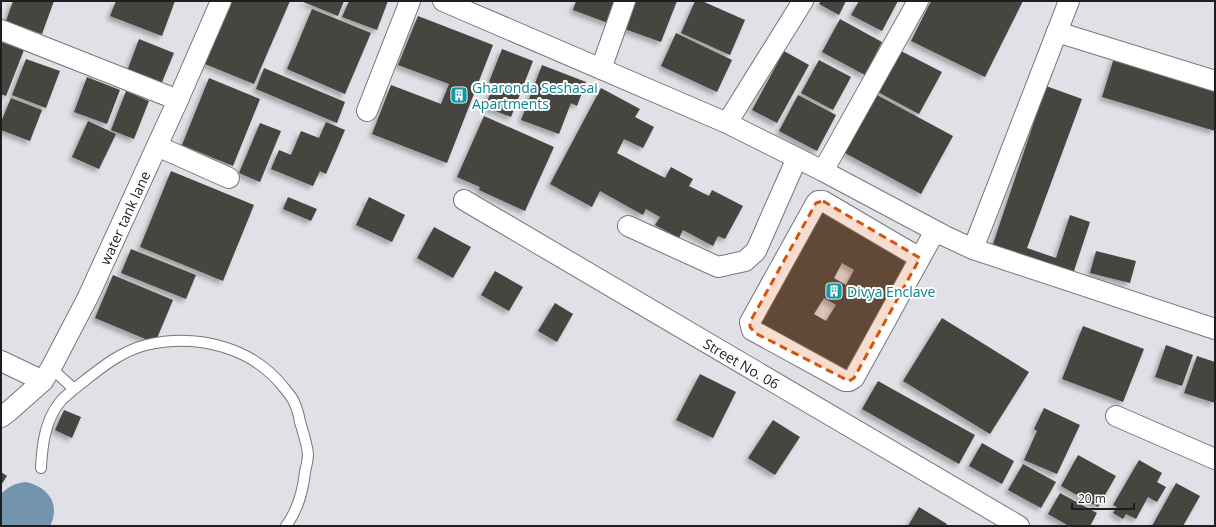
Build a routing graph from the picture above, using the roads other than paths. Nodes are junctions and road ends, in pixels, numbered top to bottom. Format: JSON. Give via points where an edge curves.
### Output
{"nodes":[{"id":1,"x":221,"y":1,"type":"edge"},
{"id":2,"x":410,"y":1,"type":"edge"},
{"id":3,"x":443,"y":1,"type":"edge"},
{"id":4,"x":625,"y":1,"type":"edge"},
{"id":5,"x":803,"y":1,"type":"edge"},
{"id":6,"x":918,"y":1,"type":"edge"},
{"id":7,"x":1069,"y":1,"type":"edge"},
{"id":8,"x":1,"y":30,"type":"edge"},
{"id":9,"x":1057,"y":32,"type":"junction"},
{"id":10,"x":601,"y":69,"type":"junction"},
{"id":11,"x":1215,"y":81,"type":"edge"},
{"id":12,"x":178,"y":100,"type":"junction"},
{"id":13,"x":367,"y":111,"type":"dead end"},
{"id":14,"x":728,"y":123,"type":"junction"},
{"id":15,"x":157,"y":146,"type":"junction"},
{"id":16,"x":797,"y":158,"type":"junction"},
{"id":17,"x":823,"y":171,"type":"junction"},
{"id":18,"x":229,"y":178,"type":"dead end"},
{"id":19,"x":464,"y":200,"type":"dead end"},
{"id":20,"x":628,"y":226,"type":"dead end"},
{"id":21,"x":935,"y":231,"type":"junction"},
{"id":22,"x":973,"y":249,"type":"junction"},
{"id":23,"x":920,"y":258,"type":"junction"},
{"id":24,"x":1215,"y":329,"type":"edge"},
{"id":25,"x":1,"y":361,"type":"edge"},
{"id":26,"x":47,"y":374,"type":"junction"},
{"id":27,"x":74,"y":389,"type":"junction"},
{"id":28,"x":1116,"y":416,"type":"dead end"},
{"id":29,"x":1,"y":417,"type":"edge"},
{"id":30,"x":1215,"y":459,"type":"edge"},
{"id":31,"x":41,"y":468,"type":"dead end"},
{"id":32,"x":286,"y":526,"type":"edge"},
{"id":33,"x":1020,"y":526,"type":"edge"}],
"edges":[{"from":1,"to":12,"type":"street","name":"water tank lane"},
{"from":2,"to":13,"type":"street"},
{"from":3,"to":10,"type":"street"},
{"from":4,"to":10,"type":"street"},
{"from":5,"to":14,"type":"street"},
{"from":6,"to":17,"type":"street"},
{"from":7,"to":9,"type":"street"},
{"from":8,"to":12,"type":"street"},
{"from":9,"to":11,"type":"street"},
{"from":9,"to":22,"type":"street"},
{"from":10,"to":14,"type":"street"},
{"from":12,"to":15,"type":"street","name":"water tank lane"},
{"from":14,"to":16,"type":"street"},
{"from":15,"to":18,"type":"street"},
{"from":15,"to":26,"type":"street","name":"water tank lane","via":[[88,297]]},
{"from":16,"to":17,"type":"street"},
{"from":16,"to":20,"type":"street","via":[[756,251],[745,261],[718,267]]},
{"from":17,"to":21,"type":"street"},
{"from":19,"to":33,"type":"street","name":"Street No. 06"},
{"from":21,"to":22,"type":"street"},
{"from":21,"to":23,"type":"street"},
{"from":22,"to":24,"type":"street"},
{"from":23,"to":23,"type":"street","via":[[854,378],[849,381],[752,330],[750,322],[818,201],[823,201]]},
{"from":25,"to":26,"type":"street"},
{"from":26,"to":27,"type":"lane"},
{"from":26,"to":29,"type":"street","name":"water tank lane"},
{"from":27,"to":31,"type":"lane","via":[[60,402],[50,420],[42,445]]},
{"from":27,"to":32,"type":"lane","via":[[104,365],[146,345],[196,341],[224,346],[250,357],[276,377],[294,402],[308,455],[304,485],[292,518]]},
{"from":28,"to":30,"type":"street"}]}
